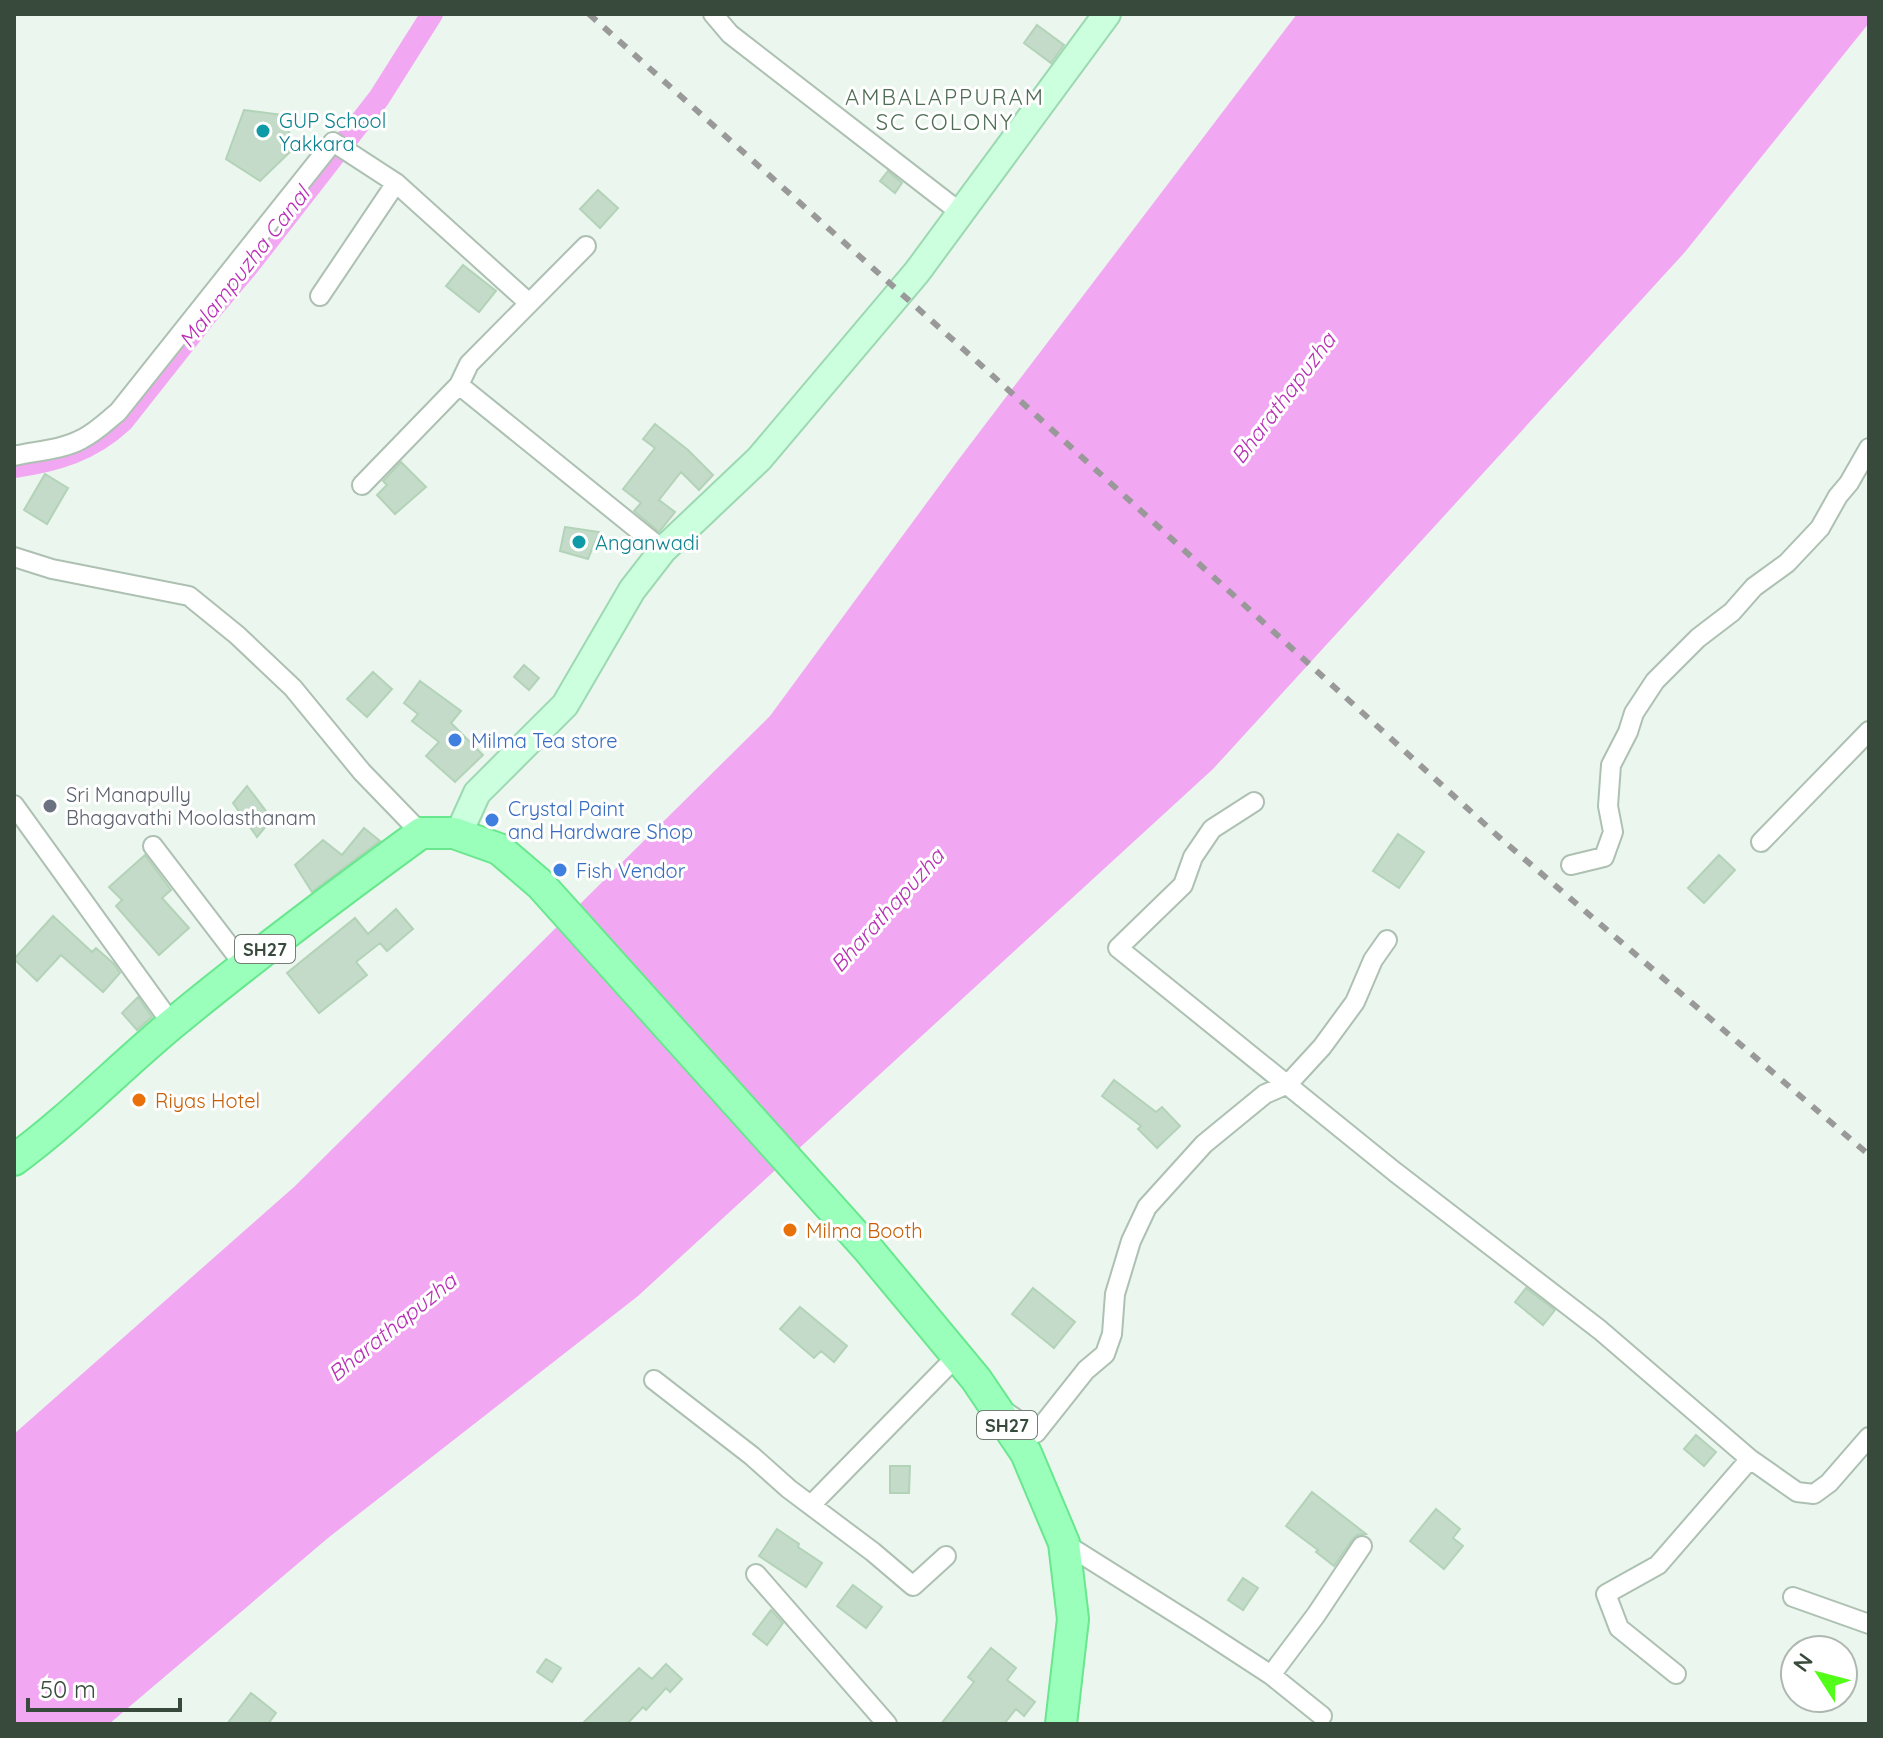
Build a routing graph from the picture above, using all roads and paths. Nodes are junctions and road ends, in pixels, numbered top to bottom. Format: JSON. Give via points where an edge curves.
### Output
{"nodes":[{"id":1,"x":713,"y":14,"type":"edge"},
{"id":2,"x":1107,"y":14,"type":"edge"},
{"id":3,"x":396,"y":183,"type":"junction"},
{"id":4,"x":961,"y":213,"type":"junction"},
{"id":5,"x":586,"y":246,"type":"dead end"},
{"id":6,"x":320,"y":296,"type":"dead end"},
{"id":7,"x":529,"y":303,"type":"junction"},
{"id":8,"x":459,"y":385,"type":"junction"},
{"id":9,"x":1869,"y":448,"type":"edge"},
{"id":10,"x":14,"y":456,"type":"edge"},
{"id":11,"x":362,"y":485,"type":"dead end"},
{"id":12,"x":663,"y":550,"type":"junction"},
{"id":13,"x":14,"y":557,"type":"edge"},
{"id":14,"x":1869,"y":731,"type":"edge"},
{"id":15,"x":1254,"y":802,"type":"dead end"},
{"id":16,"x":14,"y":805,"type":"edge"},
{"id":17,"x":421,"y":833,"type":"junction"},
{"id":18,"x":458,"y":835,"type":"junction"},
{"id":19,"x":1761,"y":842,"type":"dead end"},
{"id":20,"x":153,"y":846,"type":"dead end"},
{"id":21,"x":1571,"y":865,"type":"dead end"},
{"id":22,"x":1387,"y":940,"type":"dead end"},
{"id":23,"x":244,"y":965,"type":"junction"},
{"id":24,"x":172,"y":1024,"type":"junction"},
{"id":25,"x":1288,"y":1084,"type":"junction"},
{"id":26,"x":14,"y":1160,"type":"edge"},
{"id":27,"x":957,"y":1356,"type":"junction"},
{"id":28,"x":654,"y":1380,"type":"dead end"},
{"id":29,"x":988,"y":1398,"type":"junction"},
{"id":30,"x":1869,"y":1437,"type":"edge"},
{"id":31,"x":1750,"y":1459,"type":"junction"},
{"id":32,"x":812,"y":1504,"type":"junction"},
{"id":33,"x":1064,"y":1543,"type":"junction"},
{"id":34,"x":1362,"y":1546,"type":"dead end"},
{"id":35,"x":946,"y":1556,"type":"dead end"},
{"id":36,"x":756,"y":1574,"type":"dead end"},
{"id":37,"x":1793,"y":1597,"type":"dead end"},
{"id":38,"x":1869,"y":1624,"type":"edge"},
{"id":39,"x":1676,"y":1674,"type":"dead end"},
{"id":40,"x":1271,"y":1675,"type":"junction"},
{"id":41,"x":1322,"y":1716,"type":"dead end"},
{"id":42,"x":887,"y":1724,"type":"edge"},
{"id":43,"x":1061,"y":1724,"type":"edge"}],
"edges":[{"from":1,"to":4,"type":"street","via":[[730,34]]},
{"from":2,"to":4,"type":"street"},
{"from":3,"to":6,"type":"street"},
{"from":3,"to":7,"type":"street"},
{"from":3,"to":10,"type":"street","via":[[333,142],[118,412],[82,439]]},
{"from":4,"to":12,"type":"street","via":[[759,459]]},
{"from":5,"to":7,"type":"street"},
{"from":7,"to":8,"type":"street","via":[[469,364]]},
{"from":8,"to":11,"type":"street"},
{"from":8,"to":12,"type":"street"},
{"from":9,"to":21,"type":"street","via":[[1820,528],[1655,681],[1611,765],[1608,806],[1613,832],[1604,857]]},
{"from":12,"to":18,"type":"street","via":[[632,590],[565,705],[477,793]]},
{"from":13,"to":17,"type":"street","via":[[189,596],[293,688]]},
{"from":14,"to":19,"type":"street"},
{"from":15,"to":25,"type":"street","via":[[1212,829],[1183,885],[1118,948]]},
{"from":16,"to":24,"type":"street"},
{"from":17,"to":18,"type":"main road","number":"SH27"},
{"from":17,"to":23,"type":"main road","number":"SH27"},
{"from":18,"to":27,"type":"main road","number":"SH27","via":[[499,849],[540,884],[868,1249]]},
{"from":20,"to":23,"type":"street"},
{"from":22,"to":25,"type":"street","via":[[1355,1002]]},
{"from":23,"to":24,"type":"main road","number":"SH27"},
{"from":24,"to":26,"type":"main road","number":"SH27"},
{"from":25,"to":29,"type":"street","via":[[1265,1094],[1204,1144],[1147,1207],[1115,1294],[1105,1354],[1036,1433]]},
{"from":25,"to":31,"type":"street","via":[[1600,1330]]},
{"from":27,"to":29,"type":"main road","number":"SH27"},
{"from":27,"to":32,"type":"street"},
{"from":28,"to":32,"type":"street"},
{"from":29,"to":33,"type":"main road","number":"SH27","via":[[1026,1453]]},
{"from":30,"to":31,"type":"street","via":[[1814,1494],[1797,1492]]},
{"from":31,"to":39,"type":"street","via":[[1658,1565],[1606,1594],[1619,1628]]},
{"from":32,"to":35,"type":"street","via":[[913,1586]]},
{"from":33,"to":40,"type":"street"},
{"from":33,"to":43,"type":"main road","number":"SH27","via":[[1073,1619]]},
{"from":34,"to":40,"type":"street"},
{"from":36,"to":42,"type":"street"},
{"from":37,"to":38,"type":"street"},
{"from":40,"to":41,"type":"street"}]}
